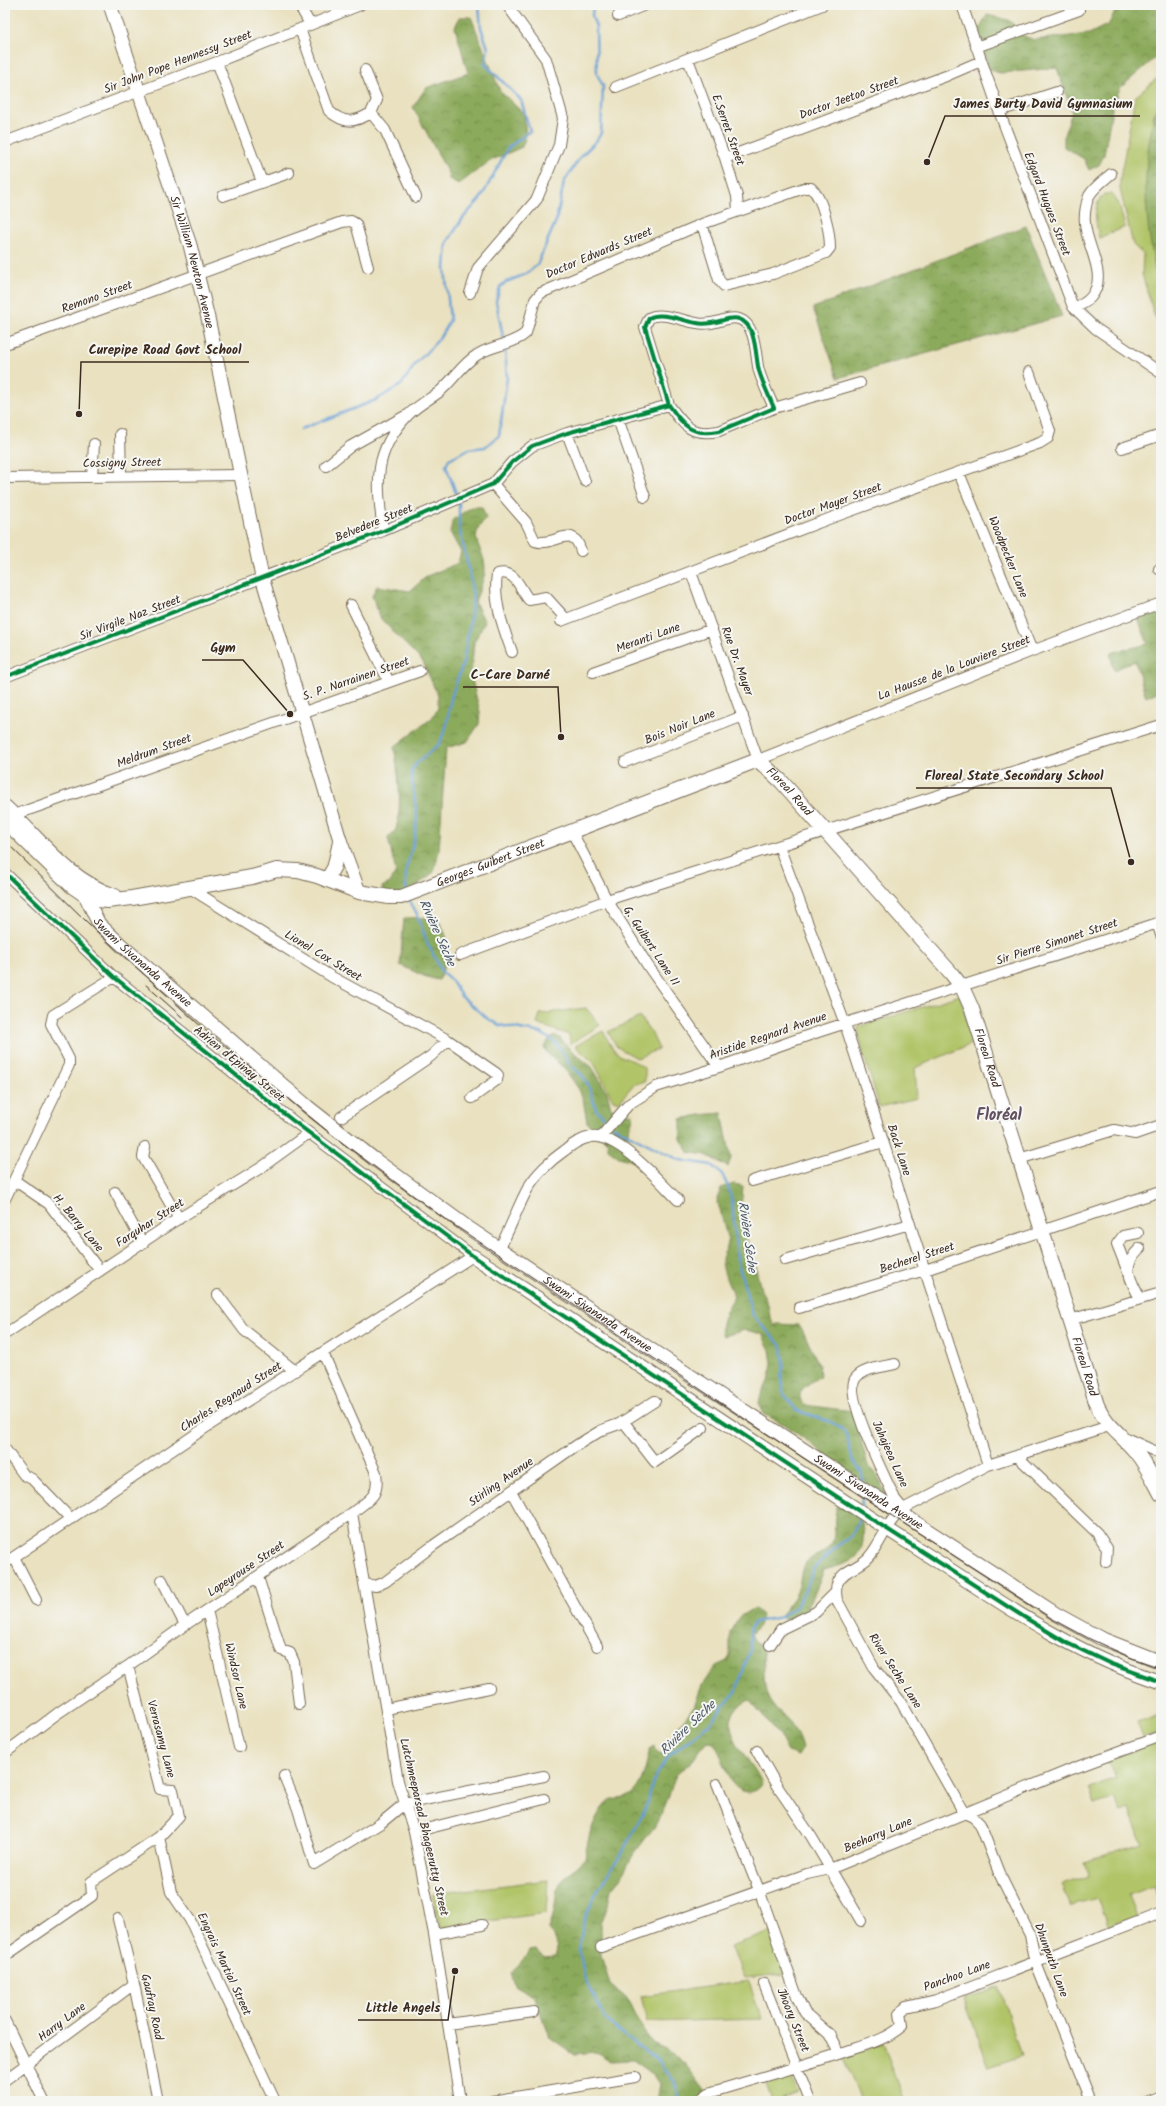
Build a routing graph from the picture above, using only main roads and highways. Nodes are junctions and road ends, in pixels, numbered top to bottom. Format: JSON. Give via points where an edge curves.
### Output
{"nodes":[{"id":1,"x":758,"y":760,"type":"joint"},
{"id":2,"x":8,"y":814,"type":"edge"},
{"id":3,"x":121,"y":898,"type":"junction"},
{"id":4,"x":1161,"y":1494,"type":"edge"}],
"edges":[{"from":1,"to":3,"type":"main road","name":"Georges Guibert Street","via":[[401,897],[359,892],[328,879],[298,871],[277,870],[252,877]]},
{"from":1,"to":4,"type":"main road","name":"Floreal Road","via":[[781,781],[826,831],[962,987],[972,1008],[1097,1405],[1109,1426],[1121,1435],[1142,1460]]},
{"from":2,"to":3,"type":"main road","name":"Georges Guibert Street","via":[[65,866],[94,888]]},
{"from":2,"to":3,"type":"main road","name":"Georges Guibert Street","via":[[63,878],[85,895],[107,902]]}]}
